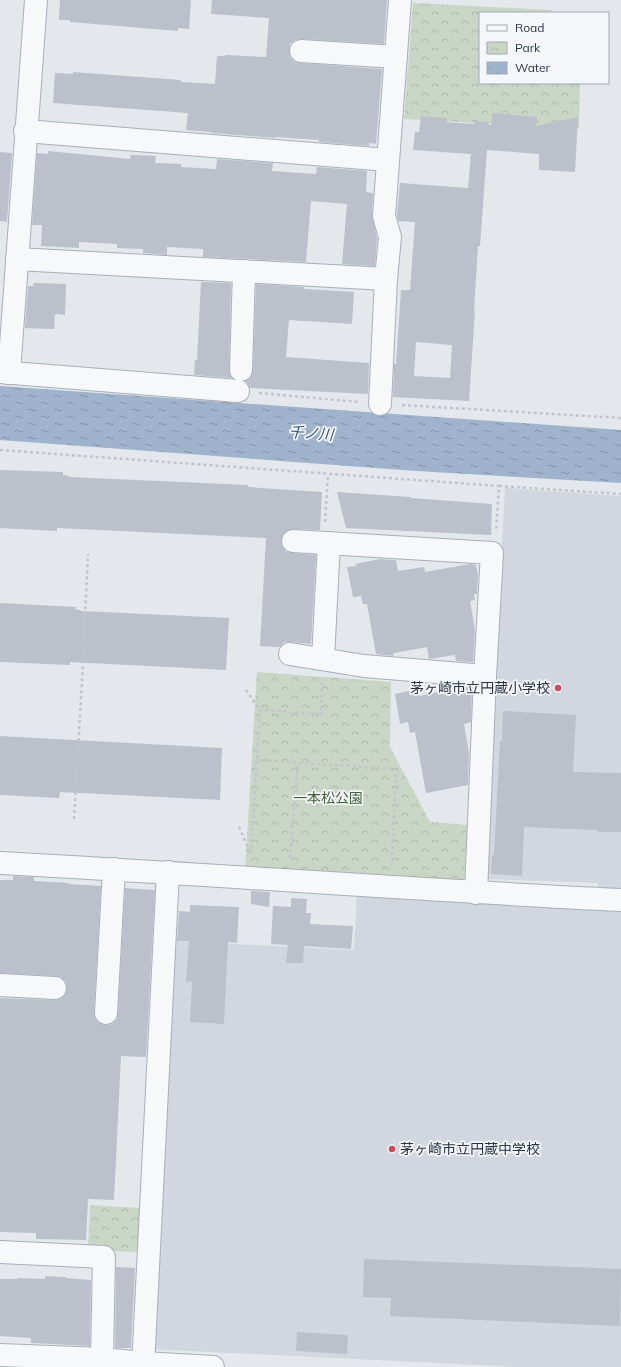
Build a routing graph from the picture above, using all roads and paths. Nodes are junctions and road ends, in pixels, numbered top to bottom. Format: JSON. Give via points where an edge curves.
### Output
{"nodes":[{"id":1,"x":36,"y":0,"type":"edge"},
{"id":2,"x":400,"y":0,"type":"edge"},
{"id":3,"x":301,"y":51,"type":"dead end"},
{"id":4,"x":396,"y":56,"type":"junction"},
{"id":5,"x":25,"y":131,"type":"junction"},
{"id":6,"x":388,"y":160,"type":"junction"},
{"id":7,"x":17,"y":259,"type":"junction"},
{"id":8,"x":244,"y":271,"type":"junction"},
{"id":9,"x":386,"y":279,"type":"junction"},
{"id":10,"x":241,"y":370,"type":"dead end"},
{"id":11,"x":4,"y":373,"type":"edge"},
{"id":12,"x":238,"y":391,"type":"joint"},
{"id":13,"x":380,"y":404,"type":"junction"},
{"id":14,"x":621,"y":418,"type":"edge"},
{"id":15,"x":0,"y":450,"type":"edge"},
{"id":16,"x":328,"y":475,"type":"junction"},
{"id":17,"x":499,"y":486,"type":"junction"},
{"id":18,"x":621,"y":494,"type":"edge"},
{"id":19,"x":293,"y":541,"type":"dead end"},
{"id":20,"x":327,"y":542,"type":"junction"},
{"id":21,"x":492,"y":553,"type":"junction"},
{"id":22,"x":88,"y":554,"type":"dead end"},
{"id":23,"x":290,"y":654,"type":"dead end"},
{"id":24,"x":323,"y":658,"type":"junction"},
{"id":25,"x":485,"y":676,"type":"junction"},
{"id":26,"x":246,"y":690,"type":"dead end"},
{"id":27,"x":260,"y":710,"type":"junction"},
{"id":28,"x":257,"y":760,"type":"junction"},
{"id":29,"x":298,"y":762,"type":"junction"},
{"id":30,"x":74,"y":819,"type":"dead end"},
{"id":31,"x":239,"y":827,"type":"dead end"},
{"id":32,"x":290,"y":858,"type":"dead end"},
{"id":33,"x":0,"y":863,"type":"edge"},
{"id":34,"x":392,"y":866,"type":"dead end"},
{"id":35,"x":114,"y":869,"type":"junction"},
{"id":36,"x":168,"y":872,"type":"junction"},
{"id":37,"x":476,"y":893,"type":"junction"},
{"id":38,"x":621,"y":900,"type":"edge"},
{"id":39,"x":0,"y":985,"type":"edge"},
{"id":40,"x":55,"y":988,"type":"dead end"},
{"id":41,"x":106,"y":1012,"type":"dead end"},
{"id":42,"x":0,"y":1252,"type":"edge"},
{"id":43,"x":0,"y":1354,"type":"edge"},
{"id":44,"x":102,"y":1359,"type":"junction"},
{"id":45,"x":143,"y":1365,"type":"edge"},
{"id":46,"x":213,"y":1367,"type":"edge"}],
"edges":[{"from":1,"to":5,"type":"street"},
{"from":2,"to":4,"type":"street"},
{"from":3,"to":4,"type":"street"},
{"from":4,"to":6,"type":"street"},
{"from":5,"to":6,"type":"street"},
{"from":5,"to":7,"type":"street"},
{"from":6,"to":9,"type":"street","via":[[384,216],[390,237]]},
{"from":7,"to":8,"type":"street"},
{"from":7,"to":11,"type":"street"},
{"from":8,"to":9,"type":"street"},
{"from":8,"to":10,"type":"street"},
{"from":9,"to":13,"type":"street"},
{"from":11,"to":12,"type":"street"},
{"from":12,"to":13,"type":"path"},
{"from":13,"to":14,"type":"path"},
{"from":15,"to":16,"type":"path"},
{"from":16,"to":17,"type":"path"},
{"from":16,"to":20,"type":"path"},
{"from":17,"to":18,"type":"path"},
{"from":17,"to":21,"type":"path","via":[[495,546]]},
{"from":19,"to":20,"type":"street"},
{"from":20,"to":21,"type":"street"},
{"from":20,"to":24,"type":"street"},
{"from":21,"to":25,"type":"street"},
{"from":22,"to":30,"type":"path"},
{"from":23,"to":24,"type":"street"},
{"from":24,"to":25,"type":"street","via":[[364,666]]},
{"from":24,"to":27,"type":"path","via":[[322,714]]},
{"from":25,"to":37,"type":"street"},
{"from":26,"to":27,"type":"path"},
{"from":27,"to":28,"type":"path"},
{"from":28,"to":29,"type":"path"},
{"from":28,"to":31,"type":"path","via":[[251,854]]},
{"from":29,"to":32,"type":"path"},
{"from":29,"to":34,"type":"path","via":[[396,769]]},
{"from":33,"to":35,"type":"street"},
{"from":35,"to":36,"type":"street"},
{"from":35,"to":41,"type":"street"},
{"from":36,"to":37,"type":"street"},
{"from":36,"to":45,"type":"street"},
{"from":37,"to":38,"type":"street"},
{"from":39,"to":40,"type":"street"},
{"from":42,"to":44,"type":"street","via":[[104,1257]]},
{"from":43,"to":44,"type":"street"},
{"from":44,"to":45,"type":"street"},
{"from":45,"to":46,"type":"street"}]}
